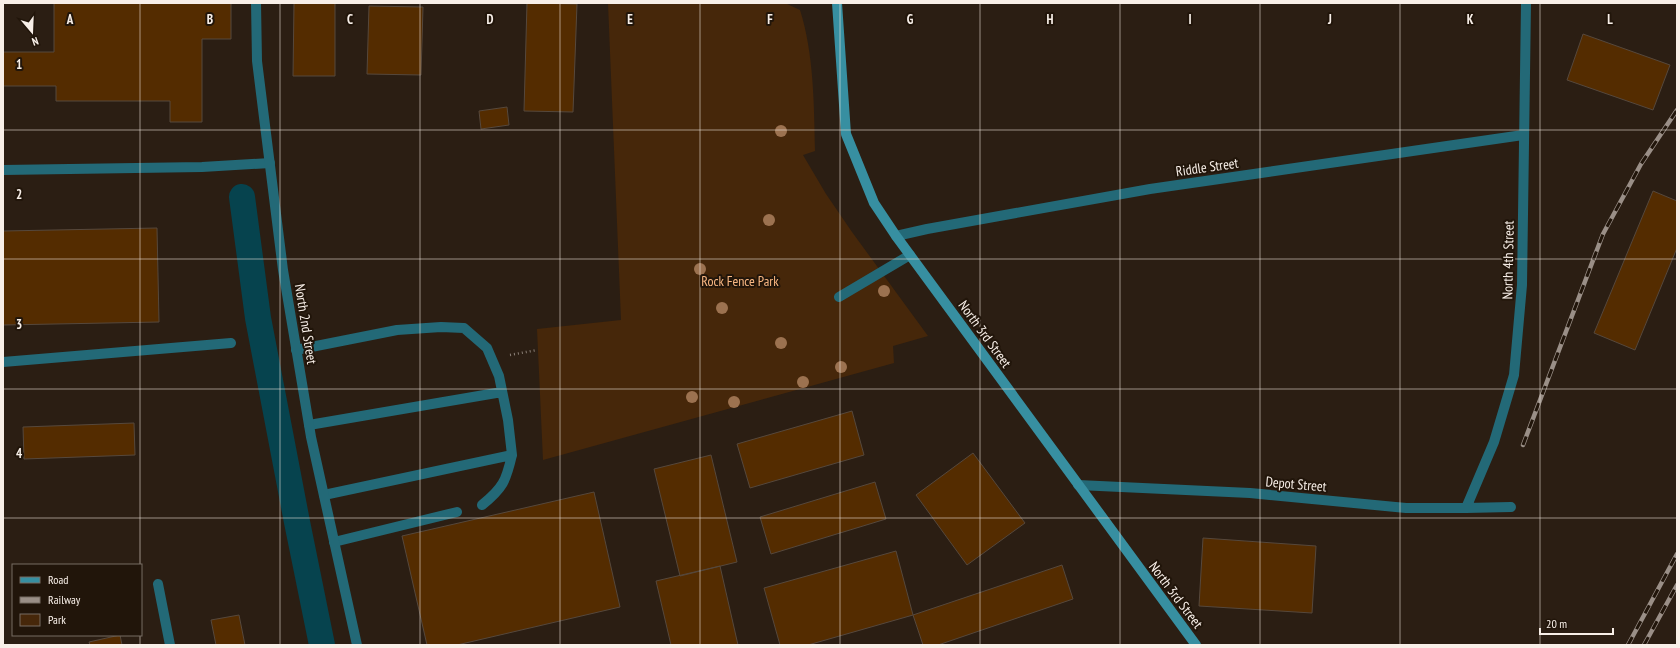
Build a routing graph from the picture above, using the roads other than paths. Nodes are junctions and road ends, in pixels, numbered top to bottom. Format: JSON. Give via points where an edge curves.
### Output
{"nodes":[{"id":1,"x":256,"y":3,"type":"edge"},
{"id":2,"x":837,"y":3,"type":"edge"},
{"id":3,"x":1526,"y":3,"type":"edge"},
{"id":4,"x":1523,"y":135,"type":"junction"},
{"id":5,"x":270,"y":163,"type":"junction"},
{"id":6,"x":3,"y":170,"type":"edge"},
{"id":7,"x":896,"y":236,"type":"junction"},
{"id":8,"x":910,"y":255,"type":"junction"},
{"id":9,"x":839,"y":297,"type":"dead end"},
{"id":10,"x":231,"y":343,"type":"dead end"},
{"id":11,"x":296,"y":350,"type":"junction"},
{"id":12,"x":3,"y":362,"type":"edge"},
{"id":13,"x":502,"y":392,"type":"junction"},
{"id":14,"x":309,"y":425,"type":"junction"},
{"id":15,"x":512,"y":455,"type":"junction"},
{"id":16,"x":1078,"y":485,"type":"junction"},
{"id":17,"x":324,"y":495,"type":"junction"},
{"id":18,"x":482,"y":505,"type":"dead end"},
{"id":19,"x":1511,"y":506,"type":"dead end"},
{"id":20,"x":1466,"y":508,"type":"junction"},
{"id":21,"x":457,"y":512,"type":"dead end"},
{"id":22,"x":334,"y":542,"type":"junction"},
{"id":23,"x":158,"y":584,"type":"dead end"},
{"id":24,"x":170,"y":645,"type":"edge"},
{"id":25,"x":357,"y":645,"type":"edge"},
{"id":26,"x":1196,"y":645,"type":"edge"}],
"edges":[{"from":1,"to":5,"type":"street","name":"North 2nd Street","via":[[257,61]]},
{"from":2,"to":7,"type":"main road","name":"North 3rd Street","via":[[846,134],[874,203]]},
{"from":3,"to":4,"type":"street","name":"North 4th Street"},
{"from":4,"to":7,"type":"street","name":"Riddle Street","via":[[1150,189]]},
{"from":4,"to":20,"type":"street","name":"North 4th Street","via":[[1522,285],[1514,375],[1494,442]]},
{"from":5,"to":6,"type":"street","via":[[202,167]]},
{"from":5,"to":11,"type":"street","name":"North 2nd Street"},
{"from":7,"to":8,"type":"main road","name":"North 3rd Street"},
{"from":8,"to":9,"type":"street"},
{"from":8,"to":16,"type":"main road","name":"North 3rd Street"},
{"from":10,"to":12,"type":"street"},
{"from":11,"to":13,"type":"street","via":[[397,330],[464,328],[487,348],[499,376]]},
{"from":11,"to":14,"type":"street","name":"North 2nd Street"},
{"from":13,"to":14,"type":"street"},
{"from":13,"to":15,"type":"street"},
{"from":14,"to":17,"type":"street","name":"North 2nd Street"},
{"from":15,"to":17,"type":"street"},
{"from":15,"to":18,"type":"street","via":[[506,479],[496,494]]},
{"from":16,"to":20,"type":"street","name":"Depot Street","via":[[1250,493],[1406,508]]},
{"from":16,"to":26,"type":"main road","name":"North 3rd Street"},
{"from":17,"to":22,"type":"street","name":"North 2nd Street"},
{"from":19,"to":20,"type":"street","name":"Depot Street"},
{"from":21,"to":22,"type":"street"},
{"from":22,"to":25,"type":"street","name":"North 2nd Street"},
{"from":23,"to":24,"type":"street"}]}
